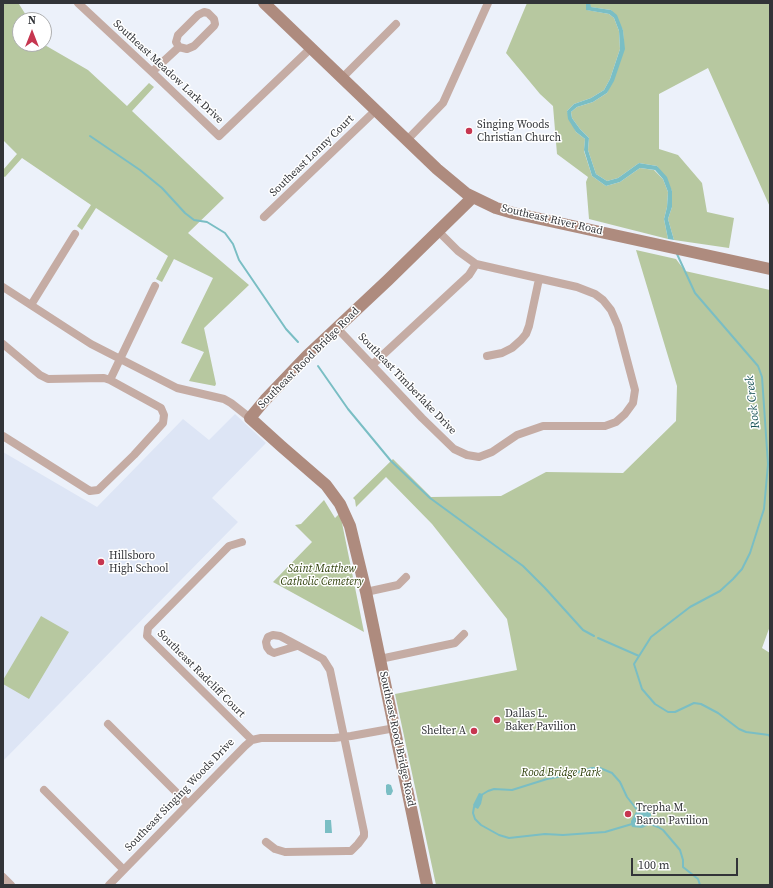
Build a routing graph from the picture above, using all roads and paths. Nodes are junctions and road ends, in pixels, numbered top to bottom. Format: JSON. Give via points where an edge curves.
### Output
{"nodes":[{"id":1,"x":264,"y":3,"type":"edge"},
{"id":2,"x":488,"y":3,"type":"edge"},
{"id":3,"x":83,"y":5,"type":"edge"},
{"id":4,"x":396,"y":24,"type":"dead end"},
{"id":5,"x":178,"y":46,"type":"junction"},
{"id":6,"x":311,"y":48,"type":"junction"},
{"id":7,"x":152,"y":72,"type":"junction"},
{"id":8,"x":342,"y":78,"type":"junction"},
{"id":9,"x":376,"y":110,"type":"junction"},
{"id":10,"x":407,"y":140,"type":"junction"},
{"id":11,"x":473,"y":197,"type":"junction"},
{"id":12,"x":264,"y":217,"type":"dead end"},
{"id":13,"x":438,"y":231,"type":"junction"},
{"id":14,"x":75,"y":234,"type":"dead end"},
{"id":15,"x":476,"y":264,"type":"junction"},
{"id":16,"x":770,"y":269,"type":"edge"},
{"id":17,"x":539,"y":279,"type":"junction"},
{"id":18,"x":3,"y":286,"type":"edge"},
{"id":19,"x":155,"y":286,"type":"dead end"},
{"id":20,"x":31,"y":305,"type":"junction"},
{"id":21,"x":337,"y":328,"type":"junction"},
{"id":22,"x":3,"y":344,"type":"edge"},
{"id":23,"x":487,"y":356,"type":"dead end"},
{"id":24,"x":120,"y":360,"type":"junction"},
{"id":25,"x":372,"y":365,"type":"junction"},
{"id":26,"x":110,"y":380,"type":"junction"},
{"id":27,"x":250,"y":418,"type":"junction"},
{"id":28,"x":3,"y":436,"type":"edge"},
{"id":29,"x":242,"y":542,"type":"dead end"},
{"id":30,"x":406,"y":577,"type":"dead end"},
{"id":31,"x":366,"y":592,"type":"junction"},
{"id":32,"x":464,"y":634,"type":"dead end"},
{"id":33,"x":297,"y":646,"type":"dead end"},
{"id":34,"x":380,"y":659,"type":"junction"},
{"id":35,"x":108,"y":724,"type":"dead end"},
{"id":36,"x":395,"y":728,"type":"junction"},
{"id":37,"x":344,"y":737,"type":"junction"},
{"id":38,"x":252,"y":740,"type":"junction"},
{"id":39,"x":44,"y":790,"type":"dead end"},
{"id":40,"x":188,"y":804,"type":"junction"},
{"id":41,"x":266,"y":842,"type":"dead end"},
{"id":42,"x":124,"y":869,"type":"junction"},
{"id":43,"x":3,"y":877,"type":"edge"},
{"id":44,"x":113,"y":884,"type":"edge"},
{"id":45,"x":12,"y":885,"type":"edge"},
{"id":46,"x":428,"y":885,"type":"edge"}],
"edges":[{"from":1,"to":6,"type":"street","name":"Southeast River Road"},
{"from":2,"to":10,"type":"street","via":[[443,103]]},
{"from":3,"to":7,"type":"street","name":"Southeast Meadow Lark Drive"},
{"from":4,"to":8,"type":"street"},
{"from":5,"to":5,"type":"street","via":[[178,34],[198,15],[204,12],[214,18],[214,26],[194,46]]},
{"from":5,"to":7,"type":"street"},
{"from":6,"to":7,"type":"street","name":"Southeast Meadow Lark Drive","via":[[219,136]]},
{"from":6,"to":8,"type":"street","name":"Southeast River Road"},
{"from":8,"to":9,"type":"street","name":"Southeast River Road"},
{"from":9,"to":10,"type":"street","name":"Southeast River Road"},
{"from":9,"to":12,"type":"street","name":"Southeast Lonny Court"},
{"from":10,"to":11,"type":"street","name":"Southeast River Road"},
{"from":11,"to":13,"type":"street","name":"Southeast Rood Bridge Road"},
{"from":11,"to":16,"type":"street","name":"Southeast River Road","via":[[513,213]]},
{"from":13,"to":15,"type":"street","name":"Southeast Timberlake Drive"},
{"from":13,"to":21,"type":"street","name":"Southeast Rood Bridge Road"},
{"from":14,"to":20,"type":"street"},
{"from":15,"to":17,"type":"street","name":"Southeast Timberlake Drive"},
{"from":15,"to":25,"type":"street","via":[[469,275]]},
{"from":17,"to":23,"type":"street","via":[[526,334],[512,348]]},
{"from":17,"to":25,"type":"street","name":"Southeast Timberlake Drive","via":[[585,289],[603,300],[611,310],[618,326],[635,390],[633,403],[616,422],[605,426],[543,426],[517,435],[492,452],[479,457],[467,455],[454,449]]},
{"from":18,"to":20,"type":"street"},
{"from":19,"to":24,"type":"street"},
{"from":20,"to":24,"type":"street"},
{"from":21,"to":25,"type":"street","name":"Southeast Timberlake Drive"},
{"from":21,"to":27,"type":"street","name":"Southeast Rood Bridge Road","via":[[277,387]]},
{"from":22,"to":26,"type":"street","via":[[48,379]]},
{"from":24,"to":26,"type":"street"},
{"from":24,"to":27,"type":"street","via":[[177,388],[224,399]]},
{"from":26,"to":28,"type":"street","via":[[161,408],[164,415],[163,423],[98,490],[90,491]]},
{"from":27,"to":31,"type":"street","name":"Southeast Rood Bridge Road","via":[[326,485],[340,504],[351,529]]},
{"from":29,"to":38,"type":"street","name":"Southeast Radcliff Court","via":[[229,546],[148,628],[147,636]]},
{"from":30,"to":31,"type":"street","via":[[398,585]]},
{"from":31,"to":34,"type":"street","name":"Southeast Rood Bridge Road"},
{"from":32,"to":34,"type":"street","via":[[454,643]]},
{"from":33,"to":37,"type":"street","via":[[323,659],[330,670]]},
{"from":34,"to":36,"type":"street","name":"Southeast Rood Bridge Road"},
{"from":35,"to":40,"type":"street"},
{"from":36,"to":37,"type":"street","name":"Southeast Singing Woods Drive"},
{"from":36,"to":46,"type":"street","name":"Southeast Rood Bridge Road"},
{"from":37,"to":38,"type":"street","name":"Southeast Singing Woods Drive"},
{"from":37,"to":41,"type":"street","via":[[364,832],[362,840],[351,851],[285,852],[275,849]]},
{"from":38,"to":40,"type":"street","name":"Southeast Singing Woods Drive"},
{"from":39,"to":42,"type":"street"},
{"from":40,"to":42,"type":"street","name":"Southeast Singing Woods Drive"},
{"from":42,"to":44,"type":"street","name":"Southeast Singing Woods Drive"},
{"from":43,"to":45,"type":"street"}]}
